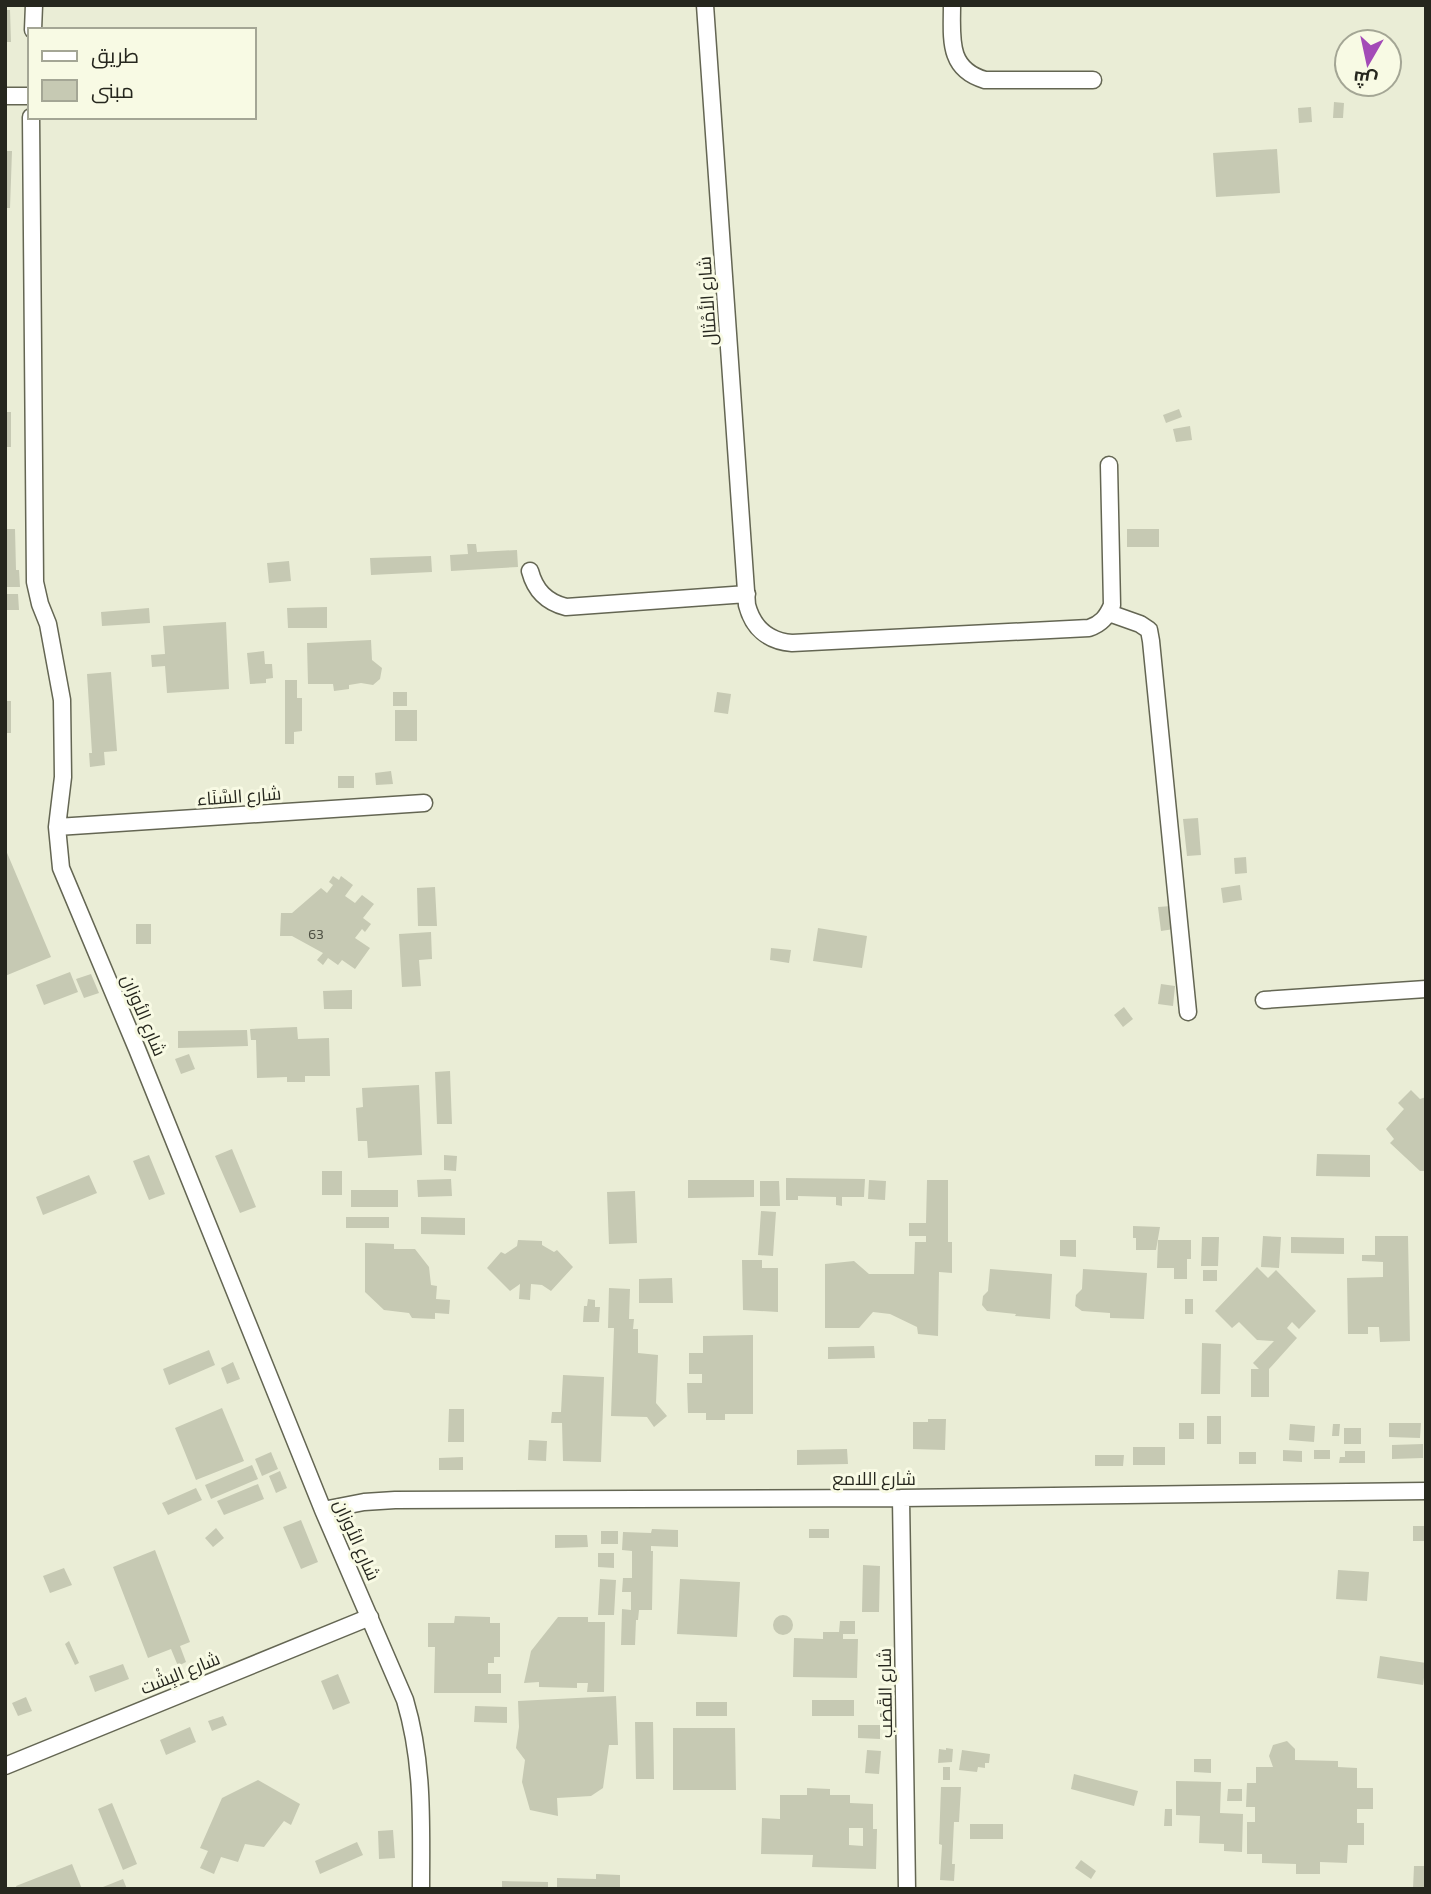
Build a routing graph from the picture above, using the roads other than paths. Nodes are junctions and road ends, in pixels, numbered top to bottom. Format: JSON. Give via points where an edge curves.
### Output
{"nodes":[{"id":1,"x":34,"y":5,"type":"edge"},
{"id":2,"x":705,"y":5,"type":"edge"},
{"id":3,"x":952,"y":5,"type":"edge"},
{"id":4,"x":33,"y":28,"type":"edge"},
{"id":5,"x":1093,"y":80,"type":"dead end"},
{"id":6,"x":5,"y":96,"type":"edge"},
{"id":7,"x":28,"y":96,"type":"edge"},
{"id":8,"x":31,"y":119,"type":"edge"},
{"id":9,"x":1109,"y":465,"type":"dead end"},
{"id":10,"x":530,"y":571,"type":"dead end"},
{"id":11,"x":747,"y":594,"type":"junction"},
{"id":12,"x":1109,"y":613,"type":"junction"},
{"id":13,"x":424,"y":803,"type":"dead end"},
{"id":14,"x":57,"y":827,"type":"junction"},
{"id":15,"x":1426,"y":989,"type":"edge"},
{"id":16,"x":1264,"y":1000,"type":"dead end"},
{"id":17,"x":1188,"y":1012,"type":"dead end"},
{"id":18,"x":1426,"y":1491,"type":"edge"},
{"id":19,"x":901,"y":1497,"type":"junction"},
{"id":20,"x":323,"y":1510,"type":"junction"},
{"id":21,"x":370,"y":1617,"type":"junction"},
{"id":22,"x":5,"y":1766,"type":"edge"},
{"id":23,"x":421,"y":1889,"type":"edge"},
{"id":24,"x":907,"y":1889,"type":"edge"}],
"edges":[{"from":1,"to":4,"type":"street"},
{"from":2,"to":11,"type":"street","name":"شارع الأَمْثال"},
{"from":3,"to":5,"type":"street","via":[[954,54],[962,68],[975,77]]},
{"from":6,"to":7,"type":"street"},
{"from":8,"to":14,"type":"street","name":"شارع الأوزان","via":[[35,583],[62,700],[63,777]]},
{"from":9,"to":12,"type":"street","via":[[1113,596]]},
{"from":10,"to":11,"type":"street","via":[[543,596],[566,607]]},
{"from":11,"to":12,"type":"street","name":"شارع الأَمْثال","via":[[749,613],[758,628],[773,639],[792,643],[1088,628]]},
{"from":12,"to":17,"type":"street","via":[[1149,630]]},
{"from":13,"to":14,"type":"street","name":"شارع السَّنَاء"},
{"from":14,"to":20,"type":"street","name":"شارع الأوزان","via":[[68,889]]},
{"from":15,"to":16,"type":"street"},
{"from":18,"to":19,"type":"street","name":"شارع اللامع"},
{"from":19,"to":20,"type":"street","name":"شارع اللامع","via":[[395,1500]]},
{"from":19,"to":24,"type":"street","name":"شارع القَصَب"},
{"from":20,"to":21,"type":"street","name":"شارع الأوزان"},
{"from":21,"to":22,"type":"street","name":"شارع البِشْت"},
{"from":21,"to":23,"type":"street","name":"شارع الأوزان","via":[[415,1733],[420,1767]]}]}
